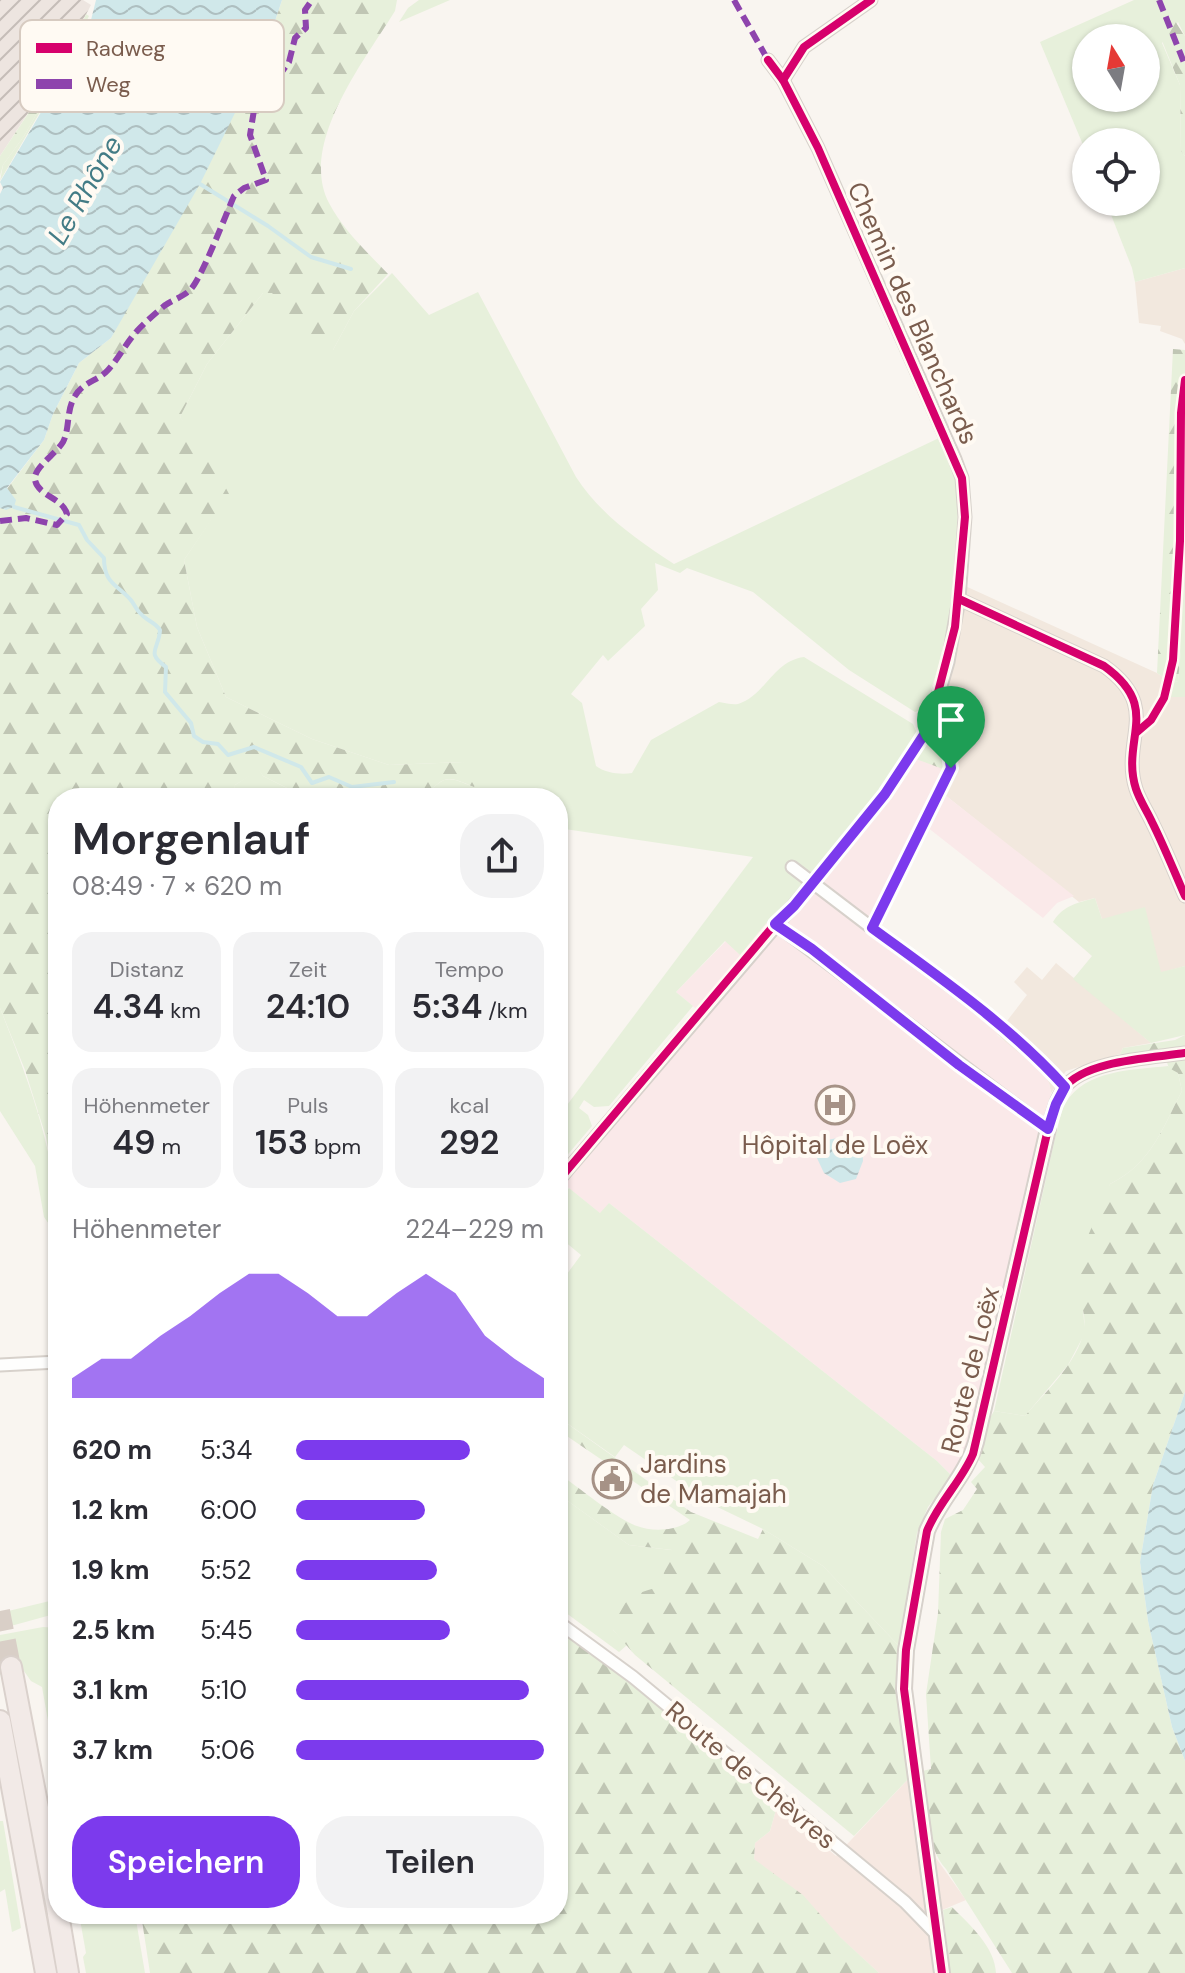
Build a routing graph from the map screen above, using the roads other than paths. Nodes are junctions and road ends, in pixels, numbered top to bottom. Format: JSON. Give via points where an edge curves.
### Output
{"nodes":[{"id":1,"x":871,"y":0,"type":"edge"},
{"id":2,"x":768,"y":60,"type":"dead end"},
{"id":3,"x":783,"y":80,"type":"junction"},
{"id":4,"x":959,"y":599,"type":"junction"},
{"id":5,"x":929,"y":727,"type":"junction"},
{"id":6,"x":792,"y":867,"type":"dead end"},
{"id":7,"x":1185,"y":896,"type":"edge"},
{"id":8,"x":775,"y":924,"type":"junction"},
{"id":9,"x":872,"y":928,"type":"junction"},
{"id":10,"x":1185,"y":1053,"type":"edge"},
{"id":11,"x":1065,"y":1087,"type":"junction"},
{"id":12,"x":1048,"y":1129,"type":"junction"},
{"id":13,"x":568,"y":1169,"type":"edge"},
{"id":14,"x":48,"y":1363,"type":"edge"},
{"id":15,"x":0,"y":1365,"type":"edge"},
{"id":16,"x":568,"y":1630,"type":"edge"},
{"id":17,"x":11,"y":1667,"type":"tunnel mouth"},
{"id":18,"x":0,"y":1721,"type":"edge"},
{"id":19,"x":48,"y":1861,"type":"edge"},
{"id":20,"x":60,"y":1924,"type":"edge"},
{"id":21,"x":938,"y":1935,"type":"junction"},
{"id":22,"x":46,"y":1973,"type":"edge"},
{"id":23,"x":68,"y":1973,"type":"edge"},
{"id":24,"x":942,"y":1973,"type":"edge"}],
"edges":[{"from":1,"to":3,"type":"street","via":[[804,47]]},
{"from":2,"to":3,"type":"street","name":"Chemin des Blanchards"},
{"from":3,"to":4,"type":"street","name":"Chemin des Blanchards","via":[[818,148],[962,478]]},
{"from":4,"to":5,"type":"street","name":"Chemin des Blanchards"},
{"from":4,"to":7,"type":"street","via":[[1104,666],[1121,679],[1138,725],[1131,759],[1134,783]]},
{"from":5,"to":8,"type":"street","name":"Chemin des Blanchards","via":[[885,794]]},
{"from":5,"to":9,"type":"street","via":[[948,748],[951,768]]},
{"from":6,"to":9,"type":"street"},
{"from":8,"to":12,"type":"street"},
{"from":8,"to":13,"type":"street","name":"Chemin des Blanchards"},
{"from":9,"to":11,"type":"street","via":[[1003,1027]]},
{"from":10,"to":11,"type":"street","via":[[1117,1063],[1077,1077]]},
{"from":11,"to":12,"type":"street","name":"Route de Loëx"},
{"from":12,"to":21,"type":"street","name":"Route de Loëx","via":[[976,1442],[927,1531],[906,1650],[904,1689]]},
{"from":14,"to":15,"type":"street"},
{"from":16,"to":21,"type":"street","name":"Route de Chèvres","via":[[668,1705]]},
{"from":17,"to":19,"type":"highway"},
{"from":18,"to":22,"type":"highway"},
{"from":20,"to":23,"type":"highway"},
{"from":21,"to":24,"type":"street","name":"Route de Loëx"}]}
